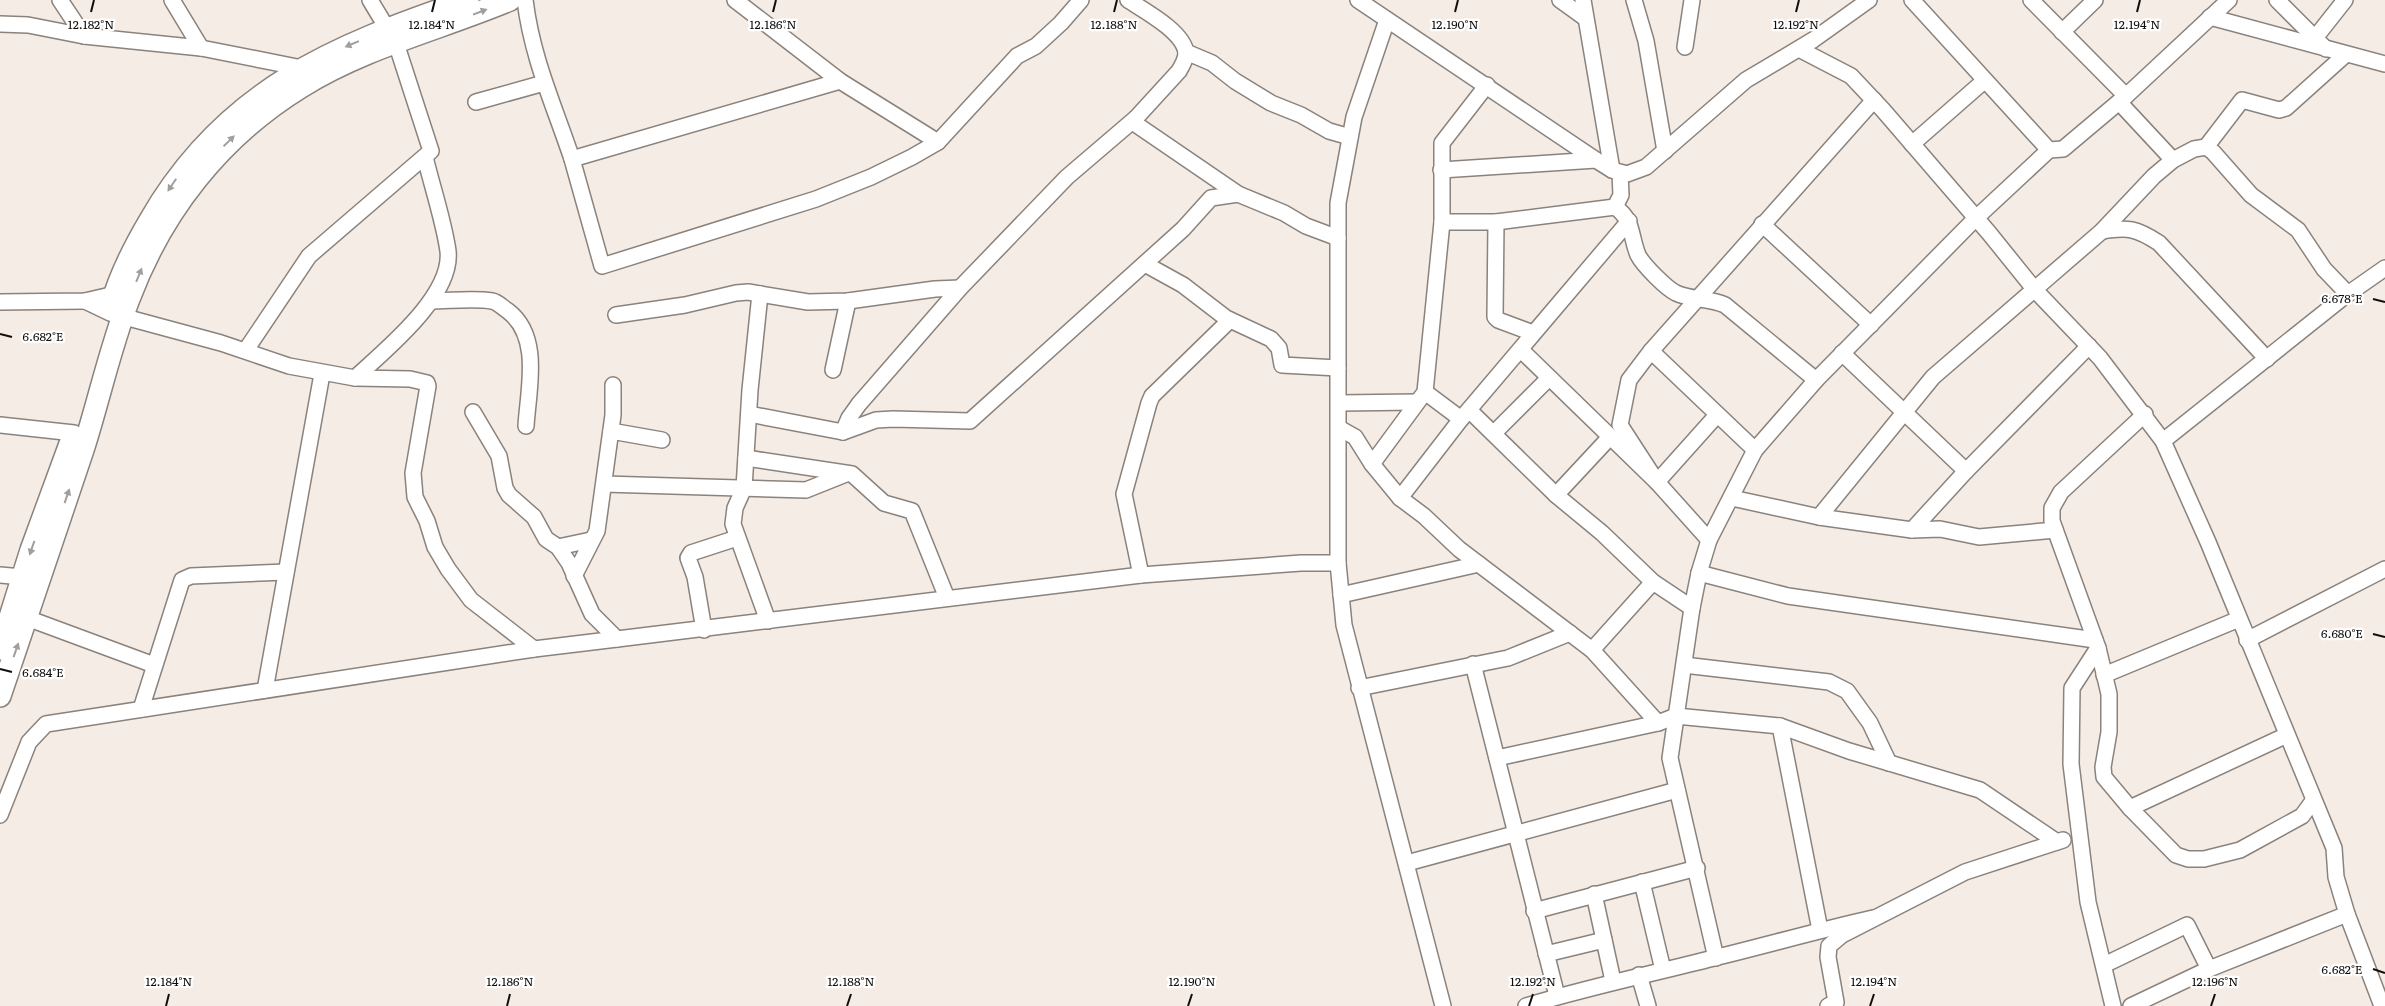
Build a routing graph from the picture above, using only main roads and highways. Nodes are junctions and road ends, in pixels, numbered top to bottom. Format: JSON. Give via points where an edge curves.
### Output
{"nodes":[{"id":1,"x":468,"y":0,"type":"edge"},
{"id":2,"x":510,"y":0,"type":"edge"},
{"id":3,"x":440,"y":18,"type":"junction"},
{"id":4,"x":392,"y":36,"type":"junction"},
{"id":5,"x":119,"y":306,"type":"junction"},
{"id":6,"x":0,"y":649,"type":"edge"},
{"id":7,"x":0,"y":696,"type":"edge"}],
"edges":[{"from":1,"to":3,"type":"highway"},
{"from":3,"to":2,"type":"highway","one_way":true},
{"from":3,"to":4,"type":"highway"},
{"from":5,"to":4,"type":"highway","one_way":true,"via":[[173,210],[231,140],[252,121],[307,83]]},
{"from":4,"to":5,"type":"highway","one_way":true,"via":[[336,50],[275,85],[228,122],[190,160],[142,233]]},
{"from":5,"to":6,"type":"highway","one_way":true,"via":[[22,577]]},
{"from":7,"to":5,"type":"highway","one_way":true,"via":[[82,452]]}]}
